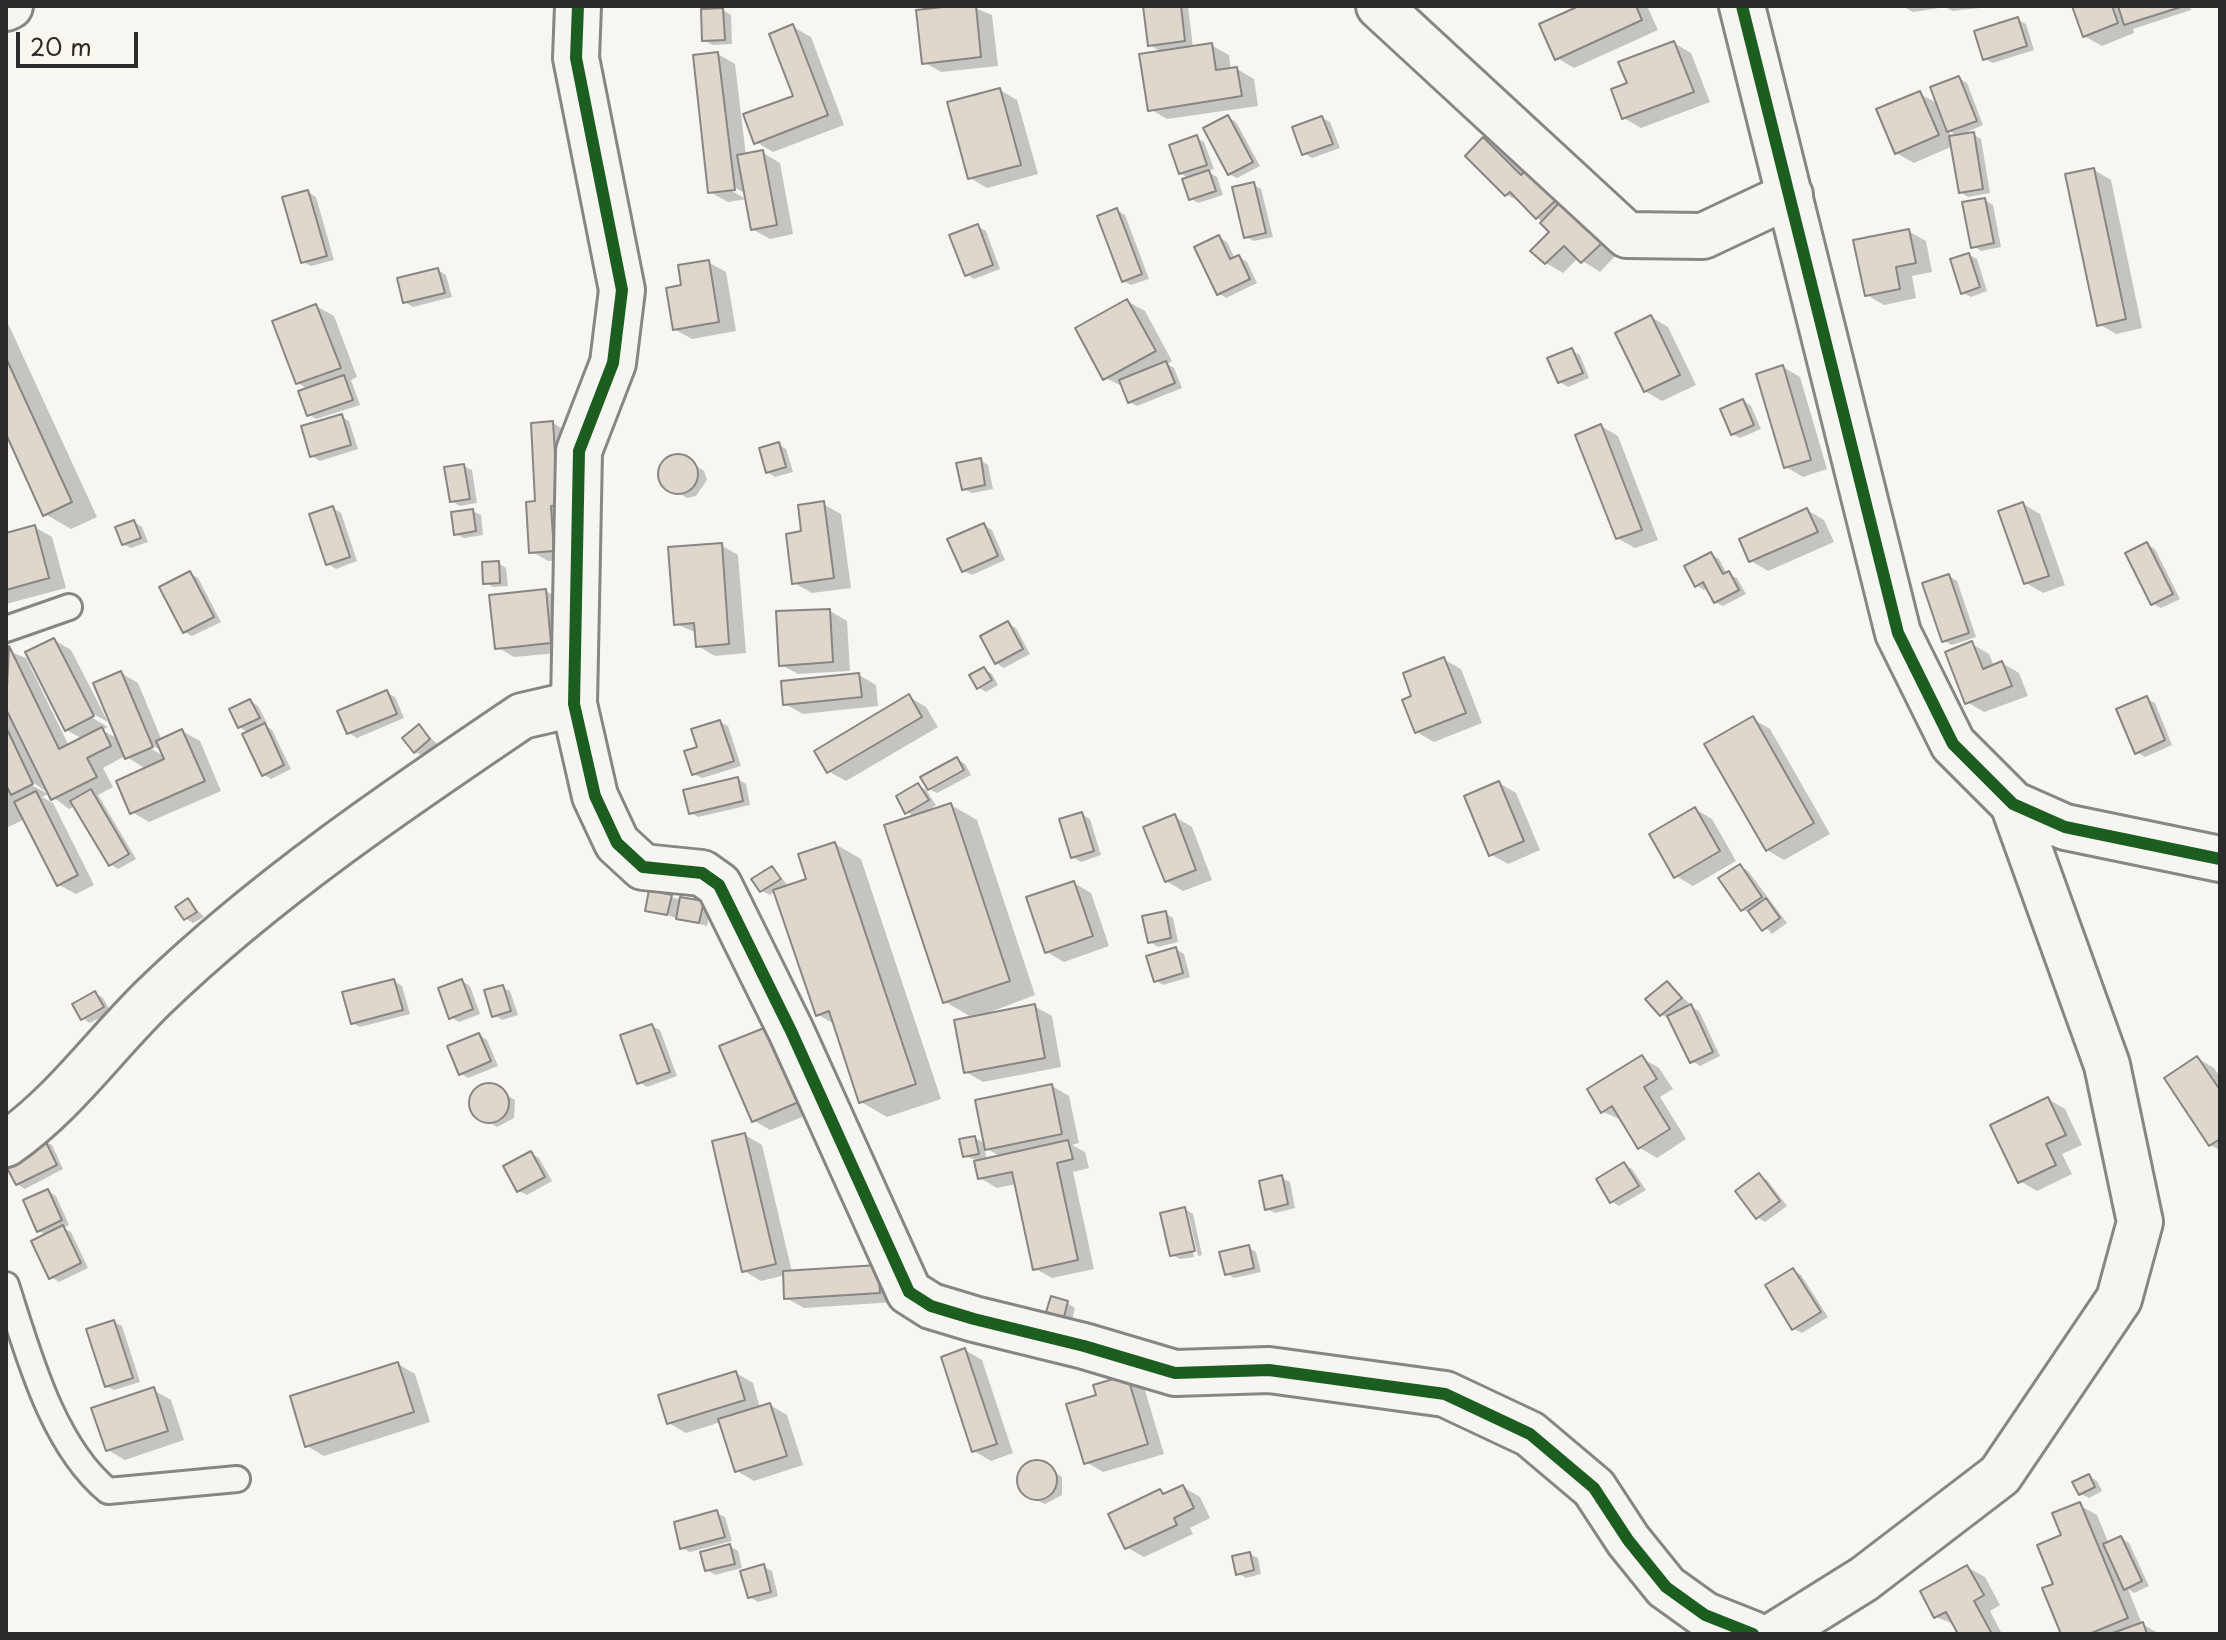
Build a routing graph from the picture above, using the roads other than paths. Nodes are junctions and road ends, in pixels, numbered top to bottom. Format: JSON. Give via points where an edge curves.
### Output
{"nodes":[{"id":1,"x":578,"y":6,"type":"edge"},
{"id":2,"x":1379,"y":6,"type":"edge"},
{"id":3,"x":1742,"y":6,"type":"edge"},
{"id":4,"x":1790,"y":195,"type":"junction"},
{"id":5,"x":69,"y":607,"type":"dead end"},
{"id":6,"x":6,"y":629,"type":"edge"},
{"id":7,"x":574,"y":704,"type":"junction"},
{"id":8,"x":2013,"y":804,"type":"junction"},
{"id":9,"x":2220,"y":859,"type":"edge"},
{"id":10,"x":6,"y":1144,"type":"edge"},
{"id":11,"x":6,"y":1285,"type":"edge"},
{"id":12,"x":237,"y":1479,"type":"dead end"},
{"id":13,"x":1753,"y":1634,"type":"edge"},
{"id":14,"x":1776,"y":1634,"type":"edge"}],
"edges":[{"from":1,"to":7,"type":"street","via":[[576,58],[622,290],[613,363],[579,451]]},
{"from":2,"to":4,"type":"street","via":[[1627,235],[1703,236]]},
{"from":3,"to":4,"type":"street"},
{"from":4,"to":8,"type":"street","via":[[1898,633],[1953,744]]},
{"from":5,"to":6,"type":"lane"},
{"from":7,"to":10,"type":"street","via":[[522,716],[259,904],[155,995],[39,1121]]},
{"from":7,"to":13,"type":"street","via":[[595,796],[617,843],[643,867],[702,873],[719,885],[909,1292],[931,1306],[1175,1373],[1269,1370],[1445,1394],[1530,1434],[1594,1488],[1666,1587],[1705,1615]]},
{"from":8,"to":9,"type":"street","via":[[2065,827]]},
{"from":8,"to":14,"type":"street","via":[[2107,1065],[2140,1222],[2119,1299],[2000,1475],[1864,1579]]},
{"from":11,"to":12,"type":"lane","via":[[39,1387],[88,1475],[108,1491]]}]}
